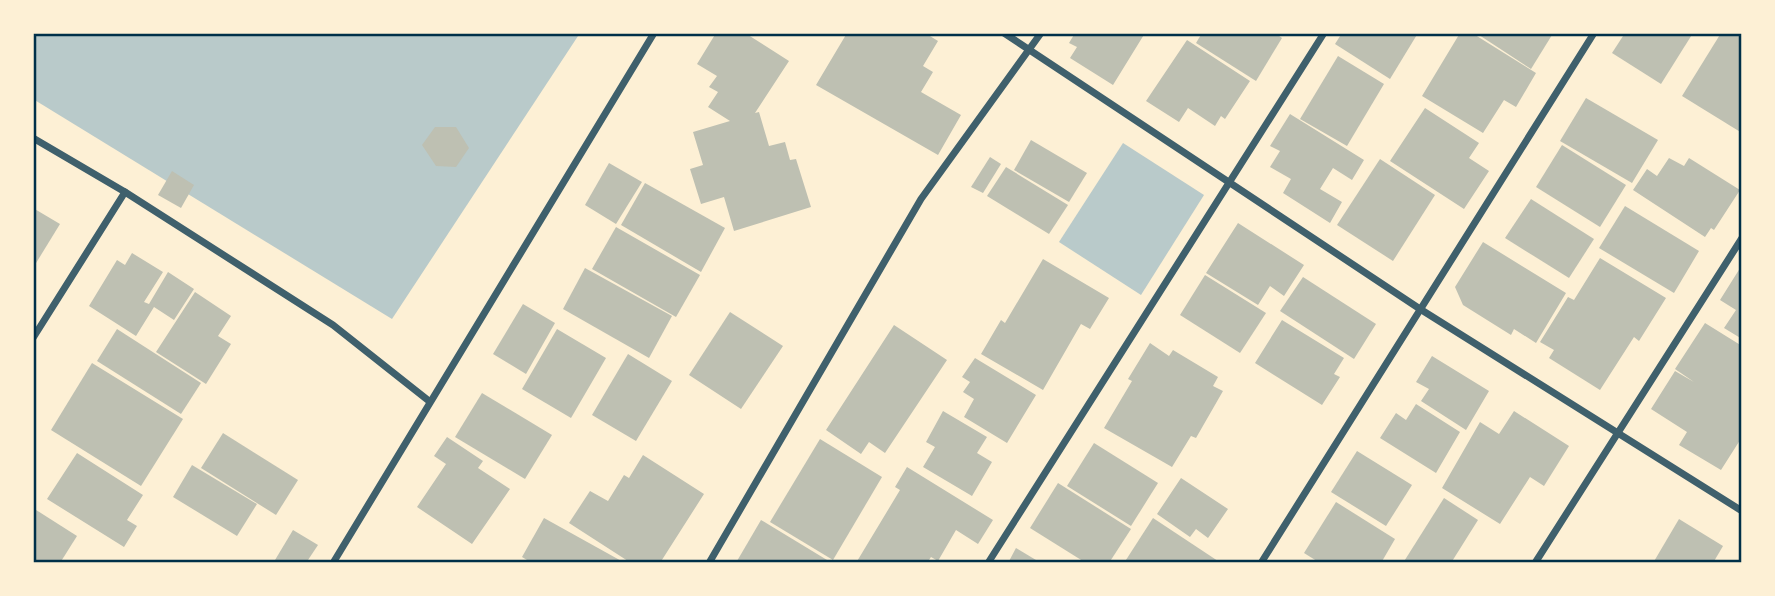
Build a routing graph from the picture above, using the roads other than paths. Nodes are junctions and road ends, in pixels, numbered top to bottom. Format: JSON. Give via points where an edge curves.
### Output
{"nodes":[{"id":1,"x":653,"y":33,"type":"edge"},
{"id":2,"x":1004,"y":33,"type":"edge"},
{"id":3,"x":1041,"y":33,"type":"edge"},
{"id":4,"x":1324,"y":33,"type":"edge"},
{"id":5,"x":1594,"y":33,"type":"edge"},
{"id":6,"x":1029,"y":52,"type":"junction"},
{"id":7,"x":33,"y":138,"type":"edge"},
{"id":8,"x":1229,"y":183,"type":"junction"},
{"id":9,"x":125,"y":192,"type":"junction"},
{"id":10,"x":1742,"y":238,"type":"edge"},
{"id":11,"x":1420,"y":310,"type":"junction"},
{"id":12,"x":33,"y":338,"type":"edge"},
{"id":13,"x":429,"y":401,"type":"junction"},
{"id":14,"x":1618,"y":433,"type":"junction"},
{"id":15,"x":1742,"y":511,"type":"edge"},
{"id":16,"x":333,"y":563,"type":"edge"},
{"id":17,"x":709,"y":563,"type":"edge"},
{"id":18,"x":988,"y":563,"type":"edge"},
{"id":19,"x":1261,"y":563,"type":"edge"},
{"id":20,"x":1535,"y":563,"type":"edge"}],
"edges":[{"from":1,"to":13,"type":"street"},
{"from":2,"to":6,"type":"street"},
{"from":3,"to":6,"type":"street"},
{"from":4,"to":8,"type":"street"},
{"from":5,"to":11,"type":"street"},
{"from":6,"to":8,"type":"street"},
{"from":6,"to":17,"type":"street","via":[[921,199]]},
{"from":7,"to":9,"type":"street"},
{"from":8,"to":11,"type":"street"},
{"from":8,"to":18,"type":"street"},
{"from":9,"to":12,"type":"street"},
{"from":9,"to":13,"type":"street","via":[[333,325]]},
{"from":10,"to":14,"type":"street"},
{"from":11,"to":14,"type":"street"},
{"from":11,"to":19,"type":"street"},
{"from":13,"to":16,"type":"street"},
{"from":14,"to":15,"type":"street"},
{"from":14,"to":20,"type":"street"}]}
